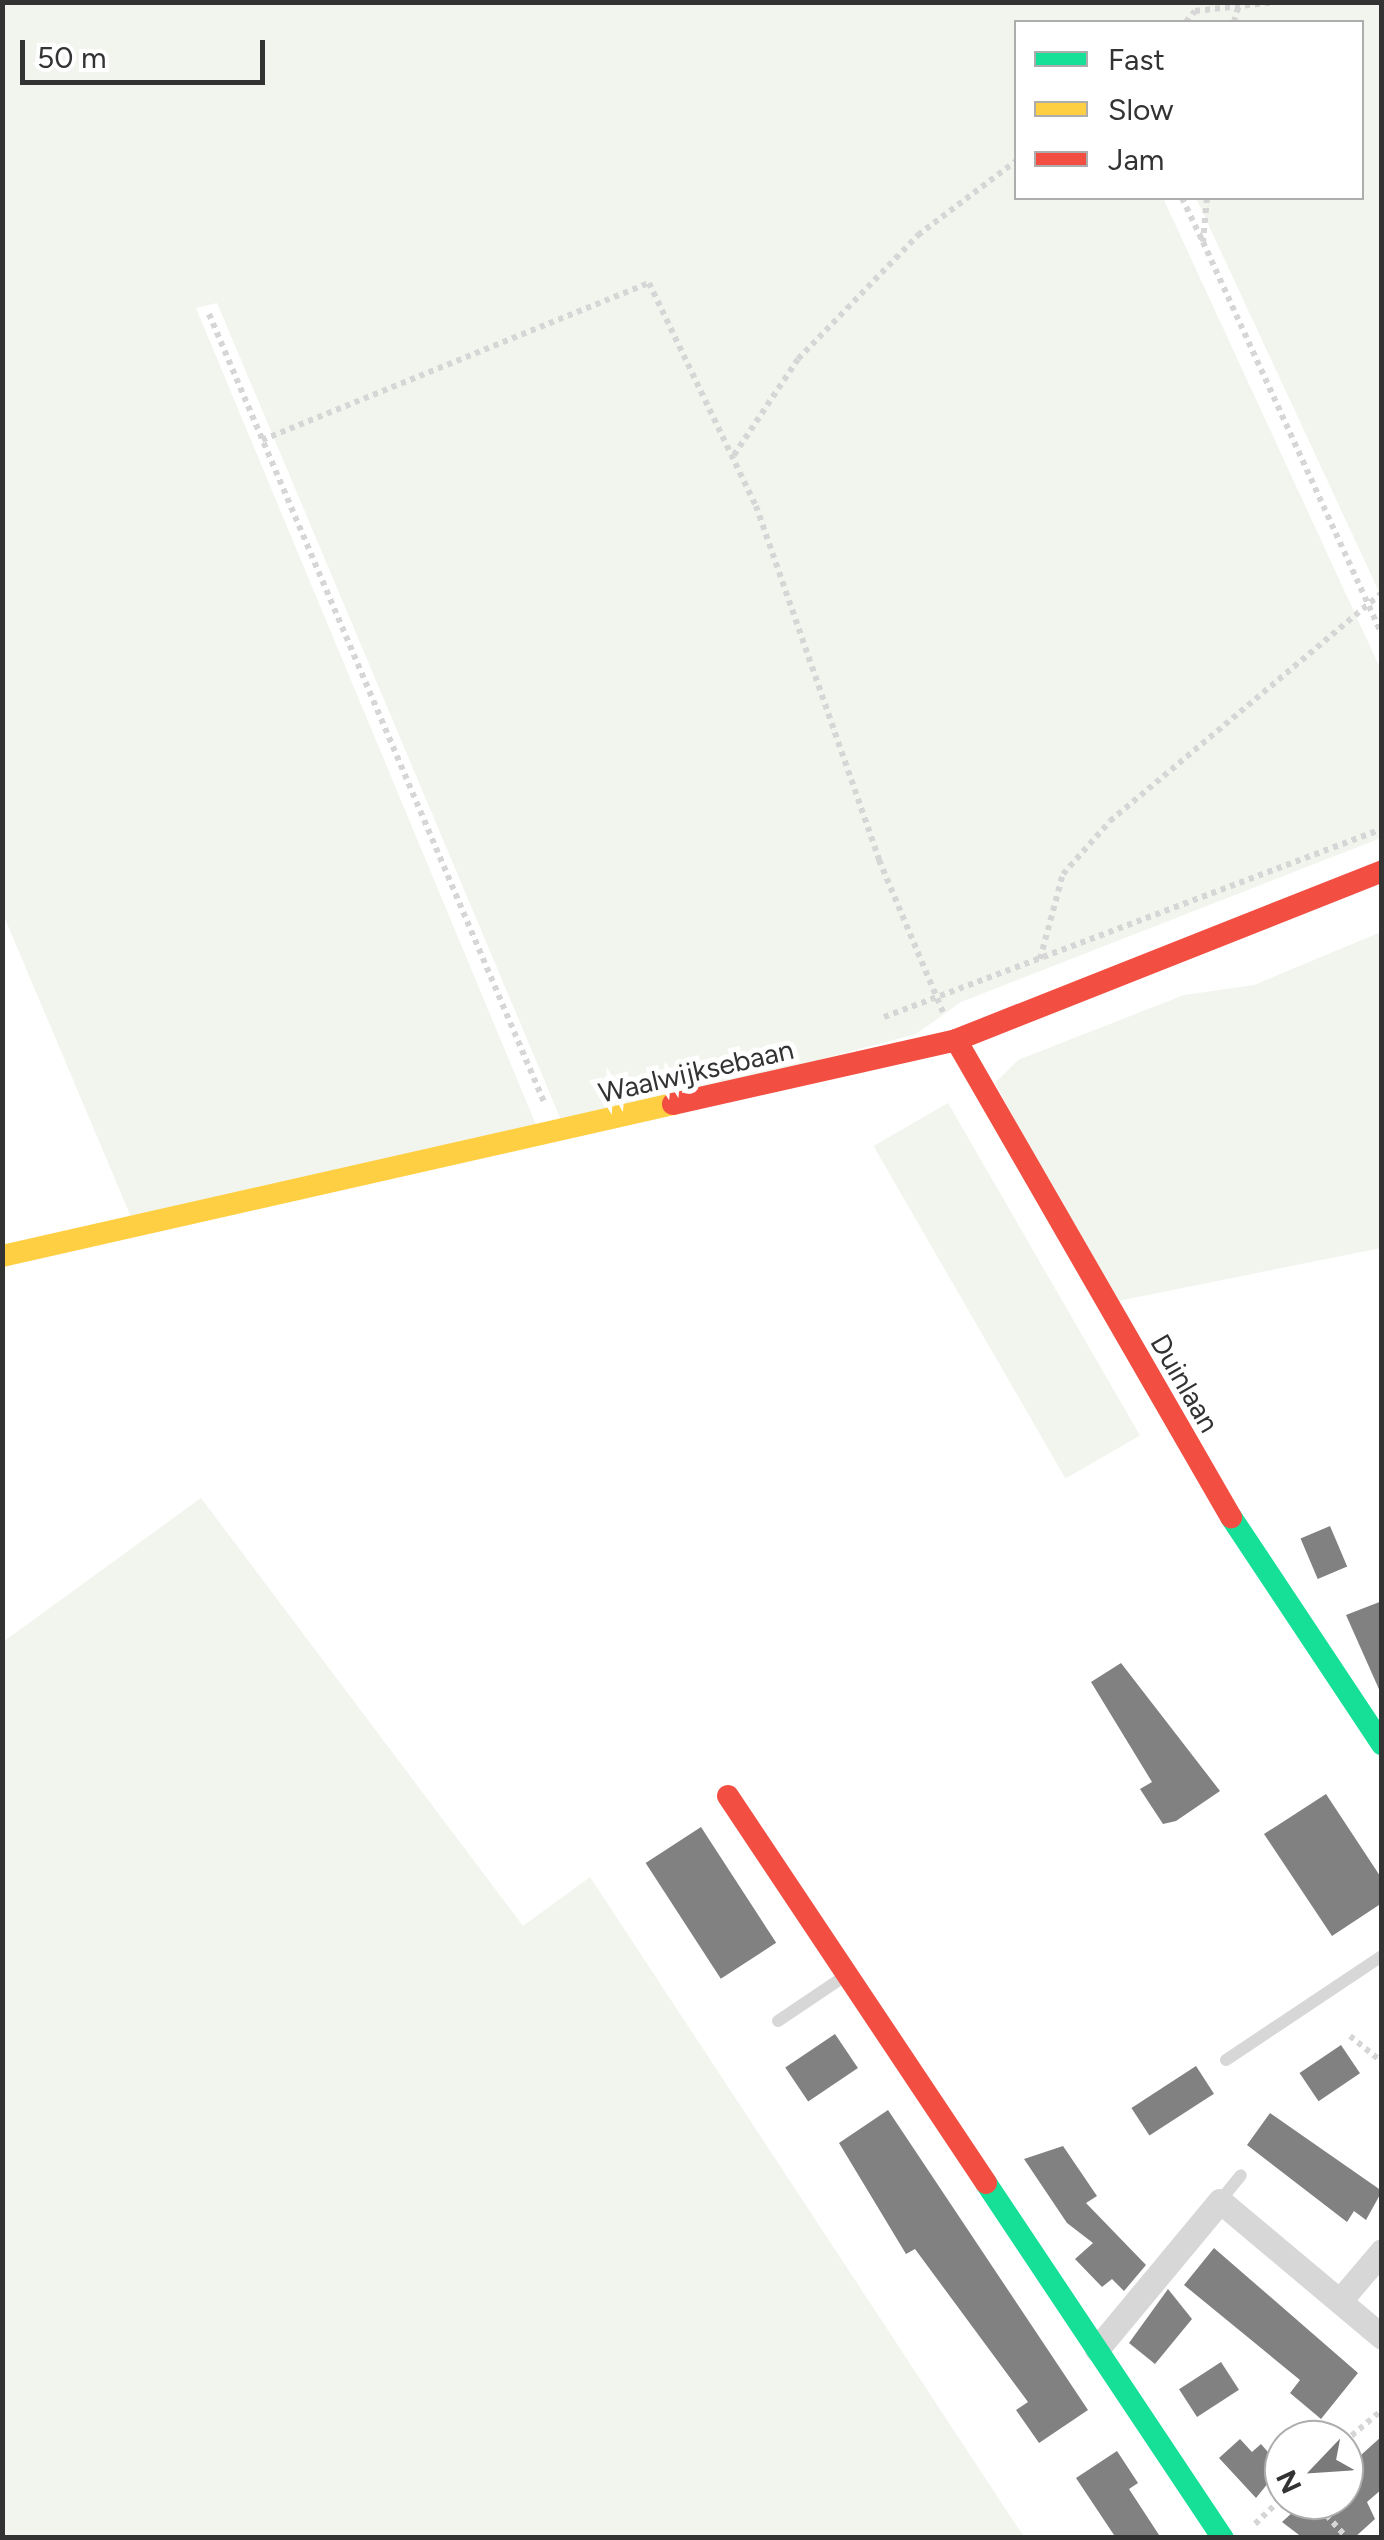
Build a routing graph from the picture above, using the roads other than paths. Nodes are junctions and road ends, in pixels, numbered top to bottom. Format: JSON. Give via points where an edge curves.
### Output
{"nodes":[{"id":1,"x":1382,"y":871,"type":"edge"},
{"id":2,"x":956,"y":1040,"type":"junction"},
{"id":3,"x":2,"y":1256,"type":"edge"},
{"id":4,"x":1382,"y":1744,"type":"edge"},
{"id":5,"x":728,"y":1796,"type":"dead end"},
{"id":6,"x":1382,"y":1956,"type":"edge"},
{"id":7,"x":847,"y":1975,"type":"junction"},
{"id":8,"x":778,"y":2022,"type":"dead end"},
{"id":9,"x":1226,"y":2060,"type":"dead end"},
{"id":10,"x":1242,"y":2174,"type":"dead end"},
{"id":11,"x":1220,"y":2202,"type":"junction"},
{"id":12,"x":1382,"y":2251,"type":"edge"},
{"id":13,"x":1343,"y":2297,"type":"junction"},
{"id":14,"x":1382,"y":2337,"type":"edge"},
{"id":15,"x":1097,"y":2349,"type":"junction"},
{"id":16,"x":1222,"y":2538,"type":"edge"}],
"edges":[{"from":1,"to":2,"type":"street","name":"Waalwijksebaan"},
{"from":2,"to":3,"type":"street","name":"Waalwijksebaan"},
{"from":2,"to":4,"type":"street","name":"Duinlaan","via":[[1202,1474]]},
{"from":5,"to":7,"type":"street"},
{"from":6,"to":9,"type":"lane"},
{"from":7,"to":8,"type":"lane"},
{"from":7,"to":15,"type":"street"},
{"from":10,"to":11,"type":"lane"},
{"from":11,"to":13,"type":"street"},
{"from":11,"to":15,"type":"street"},
{"from":12,"to":13,"type":"street"},
{"from":13,"to":14,"type":"street"},
{"from":15,"to":16,"type":"street"}]}
